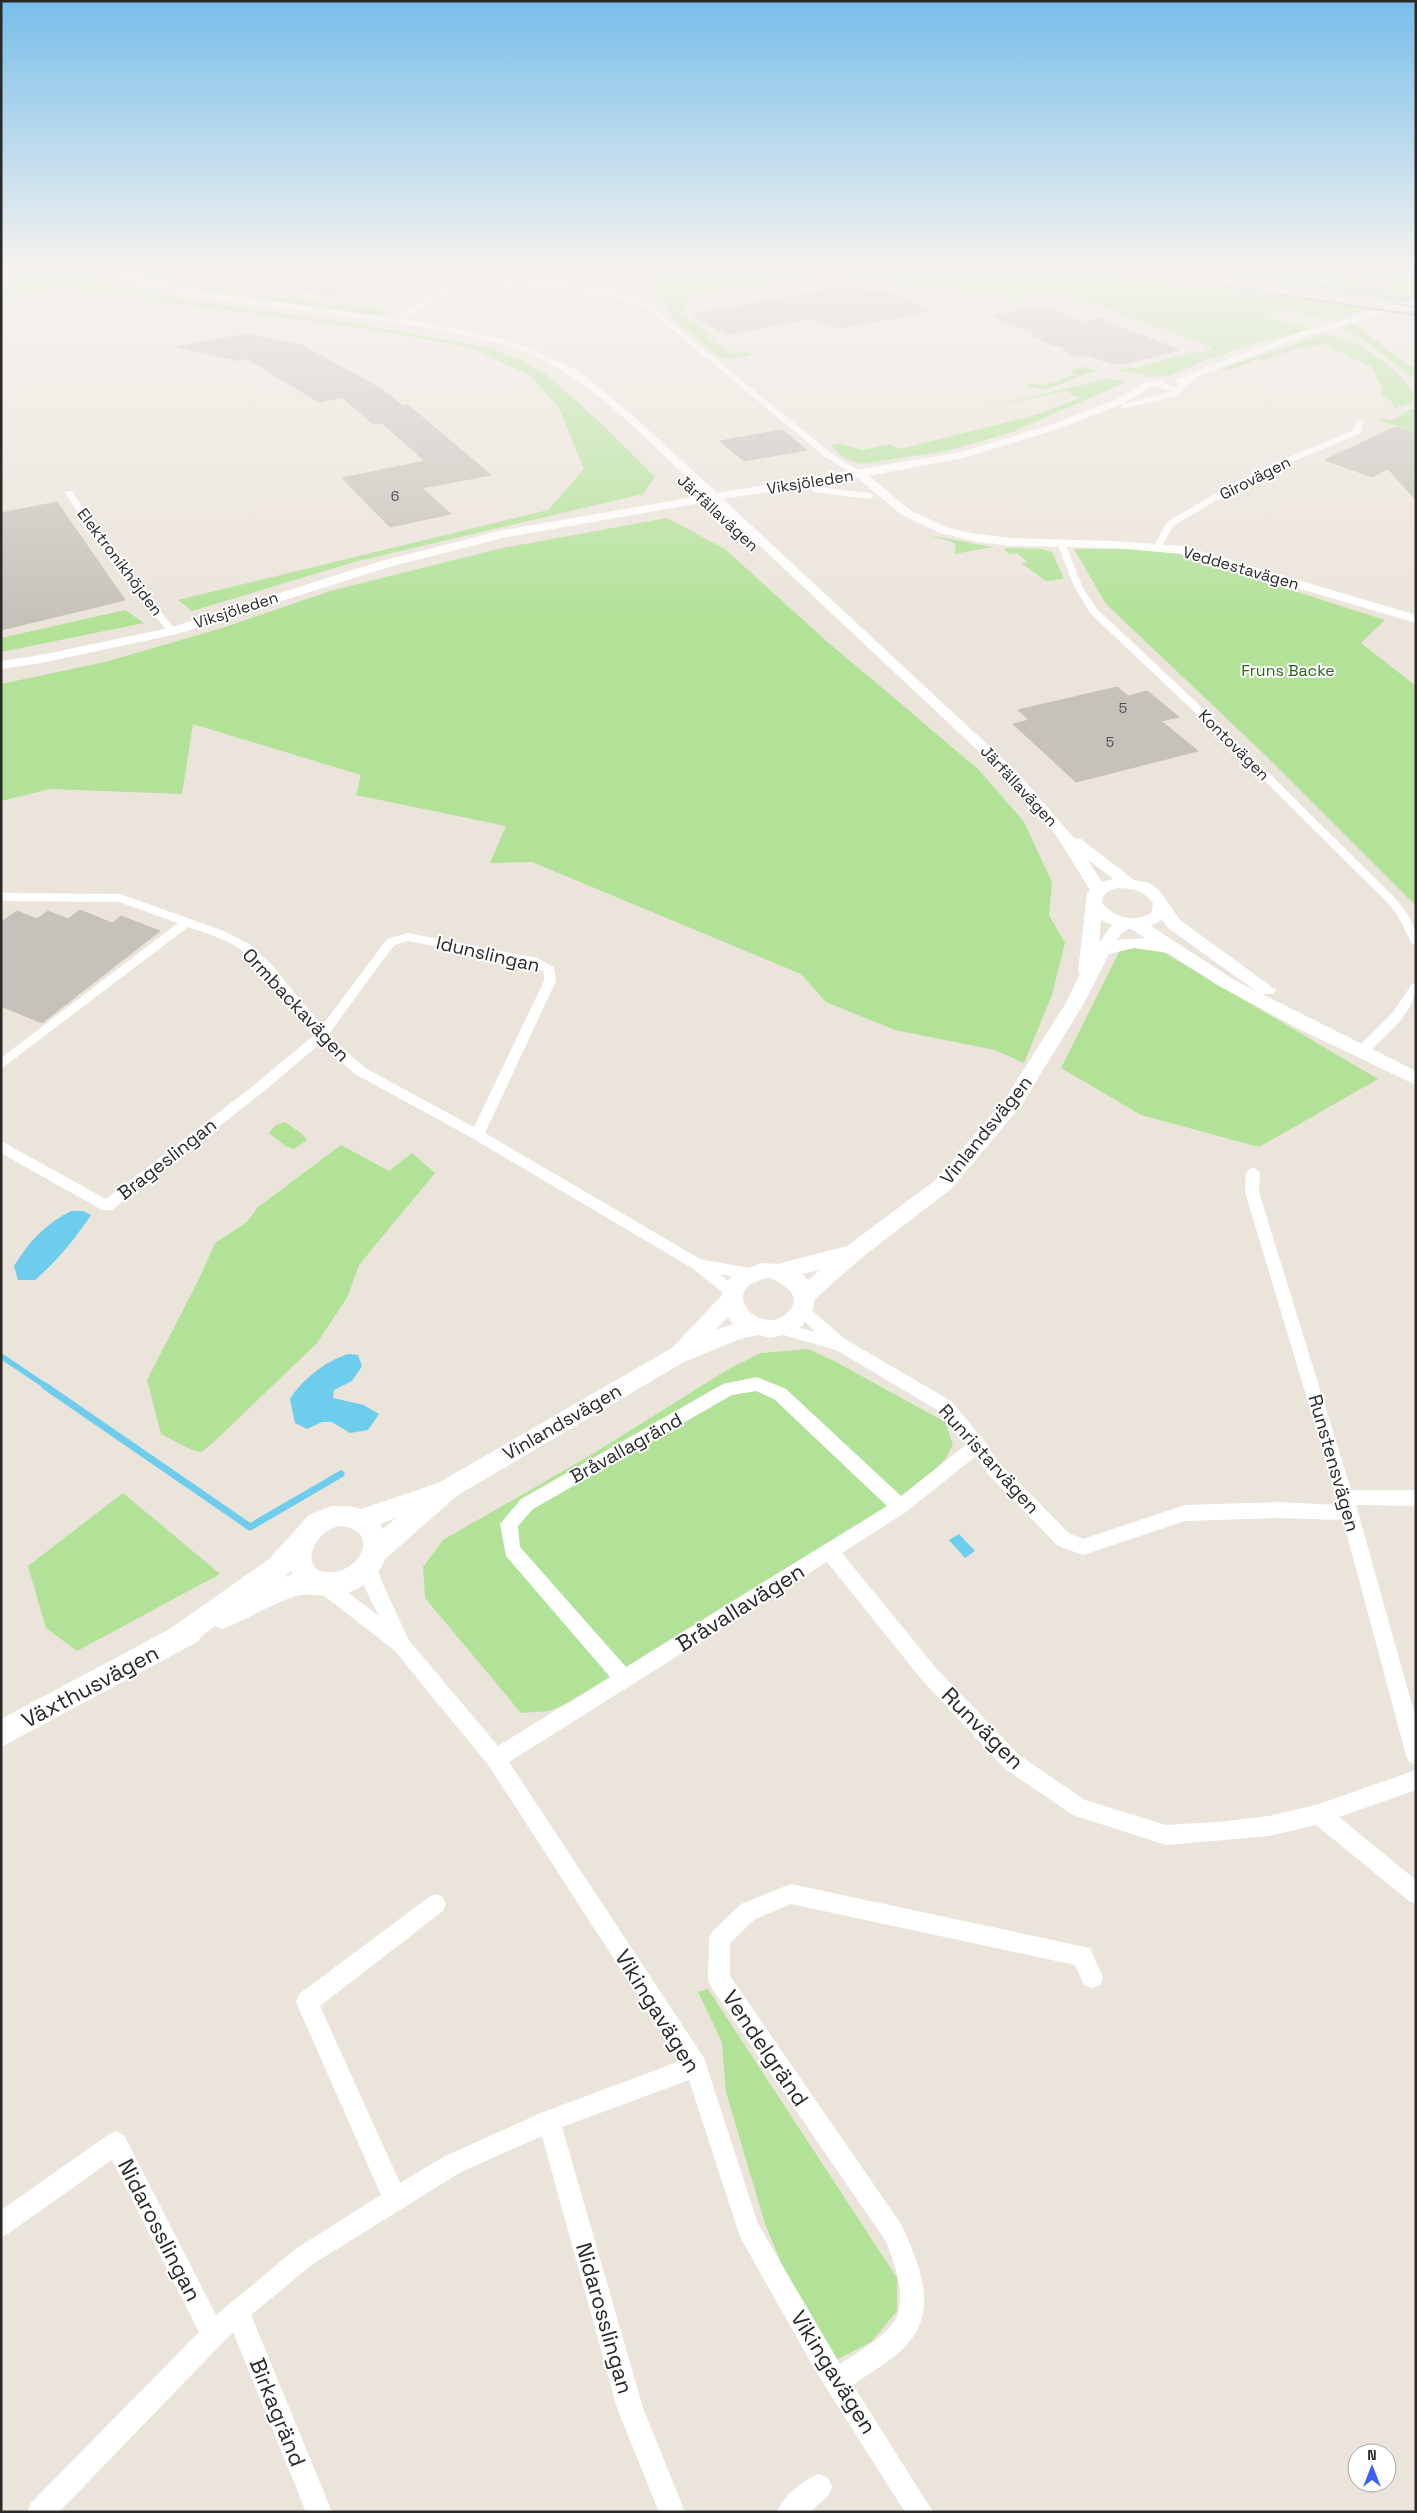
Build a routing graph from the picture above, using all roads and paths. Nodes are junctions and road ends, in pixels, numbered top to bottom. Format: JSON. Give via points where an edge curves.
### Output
{"nodes":[{"id":1,"x":593,"y":388,"type":"edge"},
{"id":2,"x":747,"y":388,"type":"edge"},
{"id":3,"x":1142,"y":388,"type":"edge"},
{"id":4,"x":1143,"y":388,"type":"edge"},
{"id":5,"x":1158,"y":388,"type":"junction"},
{"id":6,"x":1172,"y":388,"type":"edge"},
{"id":7,"x":1179,"y":388,"type":"edge"},
{"id":8,"x":1097,"y":416,"type":"junction"},
{"id":9,"x":1358,"y":422,"type":"dead end"},
{"id":10,"x":828,"y":455,"type":"junction"},
{"id":11,"x":857,"y":479,"type":"junction"},
{"id":12,"x":894,"y":488,"type":"dead end"},
{"id":13,"x":814,"y":490,"type":"junction"},
{"id":14,"x":69,"y":493,"type":"dead end"},
{"id":15,"x":869,"y":496,"type":"junction"},
{"id":16,"x":712,"y":502,"type":"junction"},
{"id":17,"x":899,"y":508,"type":"junction"},
{"id":18,"x":1061,"y":543,"type":"junction"},
{"id":19,"x":1158,"y":546,"type":"junction"},
{"id":20,"x":1416,"y":618,"type":"edge"},
{"id":21,"x":172,"y":631,"type":"junction"},
{"id":22,"x":1,"y":665,"type":"edge"},
{"id":23,"x":1063,"y":833,"type":"junction"},
{"id":24,"x":1128,"y":883,"type":"junction"},
{"id":25,"x":1,"y":897,"type":"edge"},
{"id":26,"x":1096,"y":897,"type":"junction"},
{"id":27,"x":1162,"y":909,"type":"junction"},
{"id":28,"x":187,"y":922,"type":"junction"},
{"id":29,"x":1130,"y":923,"type":"junction"},
{"id":30,"x":1416,"y":941,"type":"edge"},
{"id":31,"x":1102,"y":951,"type":"junction"},
{"id":32,"x":1186,"y":956,"type":"junction"},
{"id":33,"x":1086,"y":979,"type":"junction"},
{"id":34,"x":1416,"y":987,"type":"edge"},
{"id":35,"x":321,"y":1036,"type":"junction"},
{"id":36,"x":1362,"y":1051,"type":"junction"},
{"id":37,"x":1,"y":1065,"type":"edge"},
{"id":38,"x":1416,"y":1079,"type":"edge"},
{"id":39,"x":477,"y":1135,"type":"junction"},
{"id":40,"x":1,"y":1146,"type":"edge"},
{"id":41,"x":1253,"y":1172,"type":"dead end"},
{"id":42,"x":853,"y":1253,"type":"junction"},
{"id":43,"x":697,"y":1264,"type":"junction"},
{"id":44,"x":779,"y":1272,"type":"junction"},
{"id":45,"x":749,"y":1274,"type":"junction"},
{"id":46,"x":732,"y":1296,"type":"junction"},
{"id":47,"x":804,"y":1303,"type":"junction"},
{"id":48,"x":757,"y":1327,"type":"junction"},
{"id":49,"x":779,"y":1328,"type":"junction"},
{"id":50,"x":839,"y":1344,"type":"junction"},
{"id":51,"x":676,"y":1356,"type":"junction"},
{"id":52,"x":978,"y":1445,"type":"junction"},
{"id":53,"x":449,"y":1488,"type":"junction"},
{"id":54,"x":1416,"y":1498,"type":"edge"},
{"id":55,"x":1347,"y":1505,"type":"junction"},
{"id":56,"x":900,"y":1507,"type":"junction"},
{"id":57,"x":361,"y":1520,"type":"junction"},
{"id":58,"x":302,"y":1539,"type":"junction"},
{"id":59,"x":829,"y":1551,"type":"junction"},
{"id":60,"x":371,"y":1559,"type":"junction"},
{"id":61,"x":318,"y":1583,"type":"junction"},
{"id":62,"x":178,"y":1638,"type":"junction"},
{"id":63,"x":401,"y":1644,"type":"junction"},
{"id":64,"x":624,"y":1679,"type":"junction"},
{"id":65,"x":1,"y":1734,"type":"edge"},
{"id":66,"x":1416,"y":1755,"type":"edge"},
{"id":67,"x":496,"y":1759,"type":"junction"},
{"id":68,"x":1416,"y":1780,"type":"edge"},
{"id":69,"x":1319,"y":1814,"type":"junction"},
{"id":70,"x":1416,"y":1894,"type":"edge"},
{"id":71,"x":436,"y":1904,"type":"dead end"},
{"id":72,"x":1092,"y":1976,"type":"dead end"},
{"id":73,"x":696,"y":2066,"type":"junction"},
{"id":74,"x":549,"y":2121,"type":"junction"},
{"id":75,"x":395,"y":2200,"type":"junction"},
{"id":76,"x":1,"y":2226,"type":"edge"},
{"id":77,"x":238,"y":2312,"type":"junction"},
{"id":78,"x":214,"y":2336,"type":"junction"},
{"id":79,"x":837,"y":2381,"type":"junction"},
{"id":80,"x":819,"y":2487,"type":"dead end"},
{"id":81,"x":40,"y":2512,"type":"edge"},
{"id":82,"x":319,"y":2512,"type":"edge"},
{"id":83,"x":672,"y":2512,"type":"edge"},
{"id":84,"x":790,"y":2512,"type":"edge"},
{"id":85,"x":920,"y":2512,"type":"edge"}],
"edges":[{"from":1,"to":16,"type":"street","name":"Järfällavägen"},
{"from":2,"to":10,"type":"street"},
{"from":3,"to":11,"type":"street","name":"Viksjöleden","via":[[1089,414],[1004,444]]},
{"from":4,"to":5,"type":"street","name":"Viksjöleden","via":[[1148,392]]},
{"from":5,"to":6,"type":"street","name":"Viksjöleden","via":[[1169,392]]},
{"from":5,"to":8,"type":"street","name":"Viksjöleden"},
{"from":7,"to":8,"type":"street","name":"Viksjöleden","via":[[1173,394]]},
{"from":8,"to":11,"type":"street","name":"Viksjöleden","via":[[1015,448],[914,475]]},
{"from":9,"to":19,"type":"street","name":"Girovägen","via":[[1358,431],[1231,488],[1170,524]]},
{"from":10,"to":11,"type":"street"},
{"from":10,"to":11,"type":"street"},
{"from":11,"to":13,"type":"street","name":"Viksjöleden"},
{"from":11,"to":15,"type":"street","name":"Veddestavägen"},
{"from":11,"to":16,"type":"street","name":"Viksjöleden"},
{"from":11,"to":17,"type":"street","name":"Veddestavägen"},
{"from":12,"to":17,"type":"street","via":[[893,496]]},
{"from":13,"to":15,"type":"street"},
{"from":13,"to":16,"type":"street","name":"Viksjöleden"},
{"from":14,"to":21,"type":"street","name":"Elektronikhöjden","via":[[117,564]]},
{"from":15,"to":18,"type":"street","name":"Veddestavägen","via":[[906,522],[950,537],[1003,544]]},
{"from":16,"to":21,"type":"street","name":"Viksjöleden","via":[[531,528],[468,543],[385,564]]},
{"from":16,"to":23,"type":"street","name":"Järfällavägen","via":[[761,554],[843,619],[938,704],[1011,774]]},
{"from":17,"to":18,"type":"street","name":"Veddestavägen","via":[[933,526],[969,536]]},
{"from":18,"to":19,"type":"street","name":"Veddestavägen"},
{"from":18,"to":30,"type":"street","name":"Kontovägen","via":[[1078,586],[1093,610],[1390,899],[1404,915]]},
{"from":19,"to":20,"type":"street","name":"Veddestavägen","via":[[1183,550]]},
{"from":21,"to":22,"type":"street","name":"Viksjöleden"},
{"from":23,"to":24,"type":"street","name":"Järfällavägen"},
{"from":23,"to":26,"type":"street","name":"Järfällavägen"},
{"from":24,"to":26,"type":"street","via":[[1110,884]]},
{"from":24,"to":27,"type":"street","via":[[1153,892],[1162,903]]},
{"from":25,"to":28,"type":"street","name":"Ormbackavägen","via":[[120,898]]},
{"from":26,"to":29,"type":"street","via":[[1109,918]]},
{"from":26,"to":33,"type":"street","name":"Vinlandsvägen"},
{"from":27,"to":29,"type":"street","via":[[1156,918]]},
{"from":27,"to":36,"type":"street","via":[[1174,924],[1237,970]]},
{"from":28,"to":35,"type":"street","name":"Ormbackavägen","via":[[245,947],[314,1022]]},
{"from":28,"to":37,"type":"street"},
{"from":29,"to":31,"type":"street","name":"Vinlandsvägen","via":[[1114,931]]},
{"from":29,"to":32,"type":"street"},
{"from":31,"to":32,"type":"street","via":[[1126,943],[1151,944]]},
{"from":31,"to":33,"type":"street","name":"Vinlandsvägen"},
{"from":32,"to":36,"type":"street","via":[[1225,982]]},
{"from":33,"to":42,"type":"street","name":"Vinlandsvägen","via":[[1075,1003],[1014,1101],[944,1184]]},
{"from":34,"to":36,"type":"street","via":[[1398,1015]]},
{"from":35,"to":39,"type":"street","name":"Ormbackavägen","via":[[360,1071]]},
{"from":35,"to":39,"type":"street","name":"Idunslingan","via":[[385,949],[400,939],[417,938],[547,966],[550,981]]},
{"from":35,"to":40,"type":"street","name":"Brageslingan","via":[[107,1206]]},
{"from":36,"to":38,"type":"street"},
{"from":39,"to":43,"type":"street","name":"Ormbackavägen"},
{"from":41,"to":55,"type":"street","name":"Runstensvägen","via":[[1252,1192]]},
{"from":42,"to":44,"type":"street","name":"Vinlandsvägen"},
{"from":42,"to":47,"type":"street","name":"Vinlandsvägen"},
{"from":43,"to":45,"type":"street","name":"Ormbackavägen"},
{"from":43,"to":46,"type":"street","name":"Ormbackavägen"},
{"from":44,"to":45,"type":"street","via":[[764,1270]]},
{"from":44,"to":47,"type":"street","via":[[796,1280]]},
{"from":45,"to":46,"type":"street","via":[[735,1285]]},
{"from":46,"to":48,"type":"street","via":[[738,1316]]},
{"from":46,"to":51,"type":"street","name":"Vinlandsvägen"},
{"from":47,"to":49,"type":"street","via":[[790,1324]]},
{"from":47,"to":50,"type":"street","name":"Runristarvägen"},
{"from":48,"to":49,"type":"street"},
{"from":48,"to":51,"type":"street","name":"Vinlandsvägen","via":[[737,1330]]},
{"from":49,"to":50,"type":"street","name":"Runristarvägen"},
{"from":50,"to":52,"type":"street","name":"Runristarvägen","via":[[945,1406]]},
{"from":51,"to":53,"type":"street","name":"Vinlandsvägen"},
{"from":52,"to":55,"type":"street","name":"Runristarvägen","via":[[992,1467],[1064,1540],[1083,1546],[1185,1513]]},
{"from":52,"to":56,"type":"street","name":"Bråvallavägen"},
{"from":53,"to":57,"type":"street","name":"Vinlandsvägen"},
{"from":53,"to":60,"type":"street","name":"Vinlandsvägen"},
{"from":54,"to":55,"type":"street","name":"Runristarvägen"},
{"from":55,"to":66,"type":"street","name":"Runstensvägen"},
{"from":56,"to":59,"type":"street","name":"Bråvallavägen"},
{"from":56,"to":64,"type":"street","name":"Bråvallagränd","via":[[780,1394],[757,1384],[729,1389],[527,1504],[509,1524],[512,1550]]},
{"from":57,"to":58,"type":"street","via":[[349,1516],[324,1519]]},
{"from":57,"to":60,"type":"street","via":[[371,1530],[376,1545]]},
{"from":58,"to":61,"type":"street","via":[[297,1554],[300,1569]]},
{"from":58,"to":62,"type":"street","name":"Växthusvägen","via":[[285,1561]]},
{"from":59,"to":64,"type":"street","name":"Bråvallavägen"},
{"from":59,"to":69,"type":"street","name":"Runvägen","via":[[929,1674],[1012,1762],[1080,1808],[1166,1835],[1269,1826]]},
{"from":60,"to":61,"type":"street","via":[[349,1581]]},
{"from":60,"to":63,"type":"street","name":"Vikingavägen","via":[[373,1583]]},
{"from":61,"to":62,"type":"street","name":"Växthusvägen","via":[[288,1587]]},
{"from":61,"to":63,"type":"street","name":"Vikingavägen"},
{"from":62,"to":65,"type":"street","name":"Växthusvägen"},
{"from":63,"to":67,"type":"street","name":"Vikingavägen"},
{"from":64,"to":67,"type":"street","name":"Bråvallavägen"},
{"from":67,"to":73,"type":"street","name":"Vikingavägen"},
{"from":68,"to":69,"type":"street","name":"Runvägen"},
{"from":69,"to":70,"type":"street"},
{"from":71,"to":75,"type":"street","via":[[307,2002]]},
{"from":72,"to":79,"type":"street","name":"Vendelgränd","via":[[1082,1956],[791,1894],[748,1911],[720,1938],[719,1979],[893,2232],[909,2268],[908,2323],[888,2345]]},
{"from":73,"to":74,"type":"street"},
{"from":73,"to":79,"type":"street","name":"Vikingavägen","via":[[748,2229]]},
{"from":74,"to":75,"type":"street","via":[[453,2164]]},
{"from":74,"to":83,"type":"street","name":"Nidarosslingan","via":[[630,2408]]},
{"from":75,"to":77,"type":"street","via":[[305,2256]]},
{"from":76,"to":78,"type":"street","name":"Nidarosslingan","via":[[116,2143]]},
{"from":77,"to":78,"type":"street"},
{"from":77,"to":82,"type":"street","name":"Birkagränd"},
{"from":78,"to":81,"type":"street"},
{"from":79,"to":85,"type":"street","name":"Vikingavägen"},
{"from":80,"to":84,"type":"street"}]}
